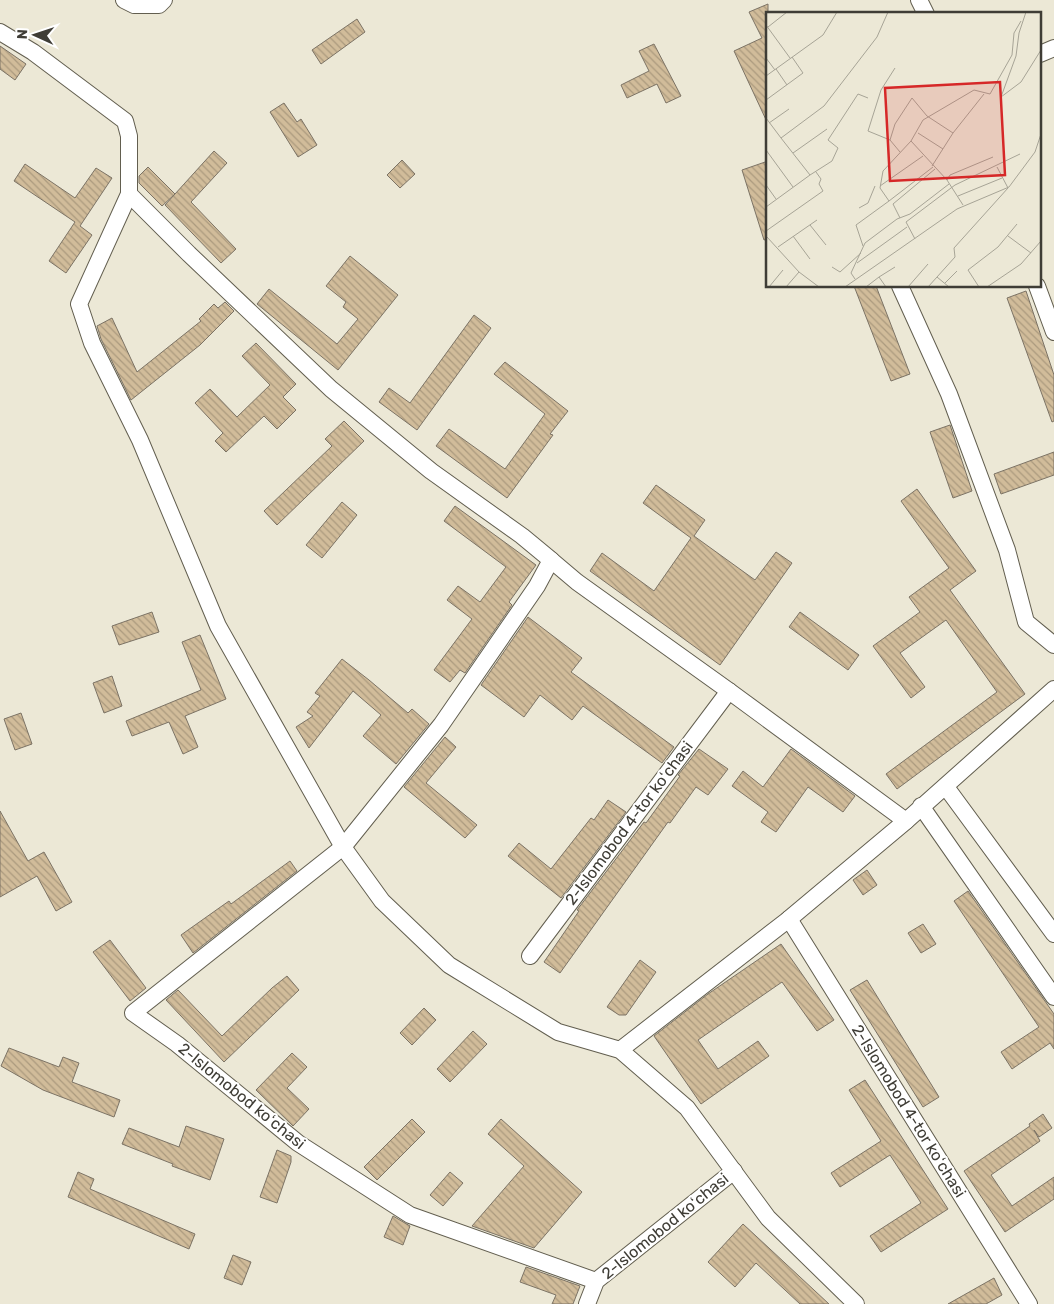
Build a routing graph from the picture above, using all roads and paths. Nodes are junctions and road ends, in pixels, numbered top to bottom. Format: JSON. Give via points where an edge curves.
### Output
{"nodes":[{"id":1,"x":124,"y":0,"type":"edge"},
{"id":2,"x":164,"y":0,"type":"edge"},
{"id":3,"x":919,"y":0,"type":"edge"},
{"id":4,"x":925,"y":12,"type":"edge"},
{"id":5,"x":0,"y":32,"type":"edge"},
{"id":6,"x":1054,"y":48,"type":"edge"},
{"id":7,"x":1042,"y":53,"type":"edge"},
{"id":8,"x":129,"y":194,"type":"junction"},
{"id":9,"x":901,"y":288,"type":"edge"},
{"id":10,"x":1038,"y":288,"type":"edge"},
{"id":11,"x":1054,"y":332,"type":"edge"},
{"id":12,"x":551,"y":560,"type":"junction"},
{"id":13,"x":1054,"y":645,"type":"edge"},
{"id":14,"x":1054,"y":689,"type":"edge"},
{"id":15,"x":729,"y":691,"type":"junction"},
{"id":16,"x":946,"y":787,"type":"junction"},
{"id":17,"x":921,"y":806,"type":"junction"},
{"id":18,"x":906,"y":821,"type":"junction"},
{"id":19,"x":343,"y":847,"type":"junction"},
{"id":20,"x":789,"y":919,"type":"junction"},
{"id":21,"x":1054,"y":934,"type":"edge"},
{"id":22,"x":530,"y":956,"type":"dead end"},
{"id":23,"x":1054,"y":997,"type":"edge"},
{"id":24,"x":620,"y":1050,"type":"junction"},
{"id":25,"x":734,"y":1171,"type":"junction"},
{"id":26,"x":596,"y":1281,"type":"junction"},
{"id":27,"x":587,"y":1304,"type":"edge"},
{"id":28,"x":856,"y":1304,"type":"edge"},
{"id":29,"x":1029,"y":1304,"type":"edge"}],
"edges":[{"from":1,"to":2,"type":"street","via":[[134,5],[159,5]]},
{"from":3,"to":4,"type":"street"},
{"from":5,"to":8,"type":"street","via":[[33,52],[125,121],[129,136]]},
{"from":6,"to":7,"type":"street"},
{"from":8,"to":12,"type":"street","via":[[331,390],[431,471]]},
{"from":8,"to":19,"type":"street","via":[[79,304],[92,343],[140,440],[213,615]]},
{"from":9,"to":13,"type":"street","via":[[949,394],[1007,550],[1026,622]]},
{"from":10,"to":11,"type":"street"},
{"from":12,"to":15,"type":"street"},
{"from":12,"to":19,"type":"street","via":[[533,592],[441,724]]},
{"from":14,"to":16,"type":"street"},
{"from":15,"to":18,"type":"street"},
{"from":15,"to":22,"type":"street","name":"2-Islomobod 4-tor koʻchasi"},
{"from":16,"to":17,"type":"street"},
{"from":16,"to":21,"type":"street"},
{"from":17,"to":18,"type":"street"},
{"from":17,"to":23,"type":"street"},
{"from":18,"to":20,"type":"street"},
{"from":19,"to":24,"type":"street","via":[[382,901],[450,965],[558,1032]]},
{"from":19,"to":26,"type":"street","name":"2-Islomobod koʻchasi","via":[[133,1013],[177,1044],[298,1143],[410,1215]]},
{"from":20,"to":24,"type":"street"},
{"from":20,"to":29,"type":"street","name":"2-Islomobod 4-tor koʻchasi"},
{"from":24,"to":25,"type":"street","via":[[687,1108]]},
{"from":25,"to":26,"type":"street","name":"2-Islomobod koʻchasi"},
{"from":25,"to":28,"type":"street","via":[[768,1218]]},
{"from":26,"to":27,"type":"street","name":"2-Islomobod koʻchasi"}]}
